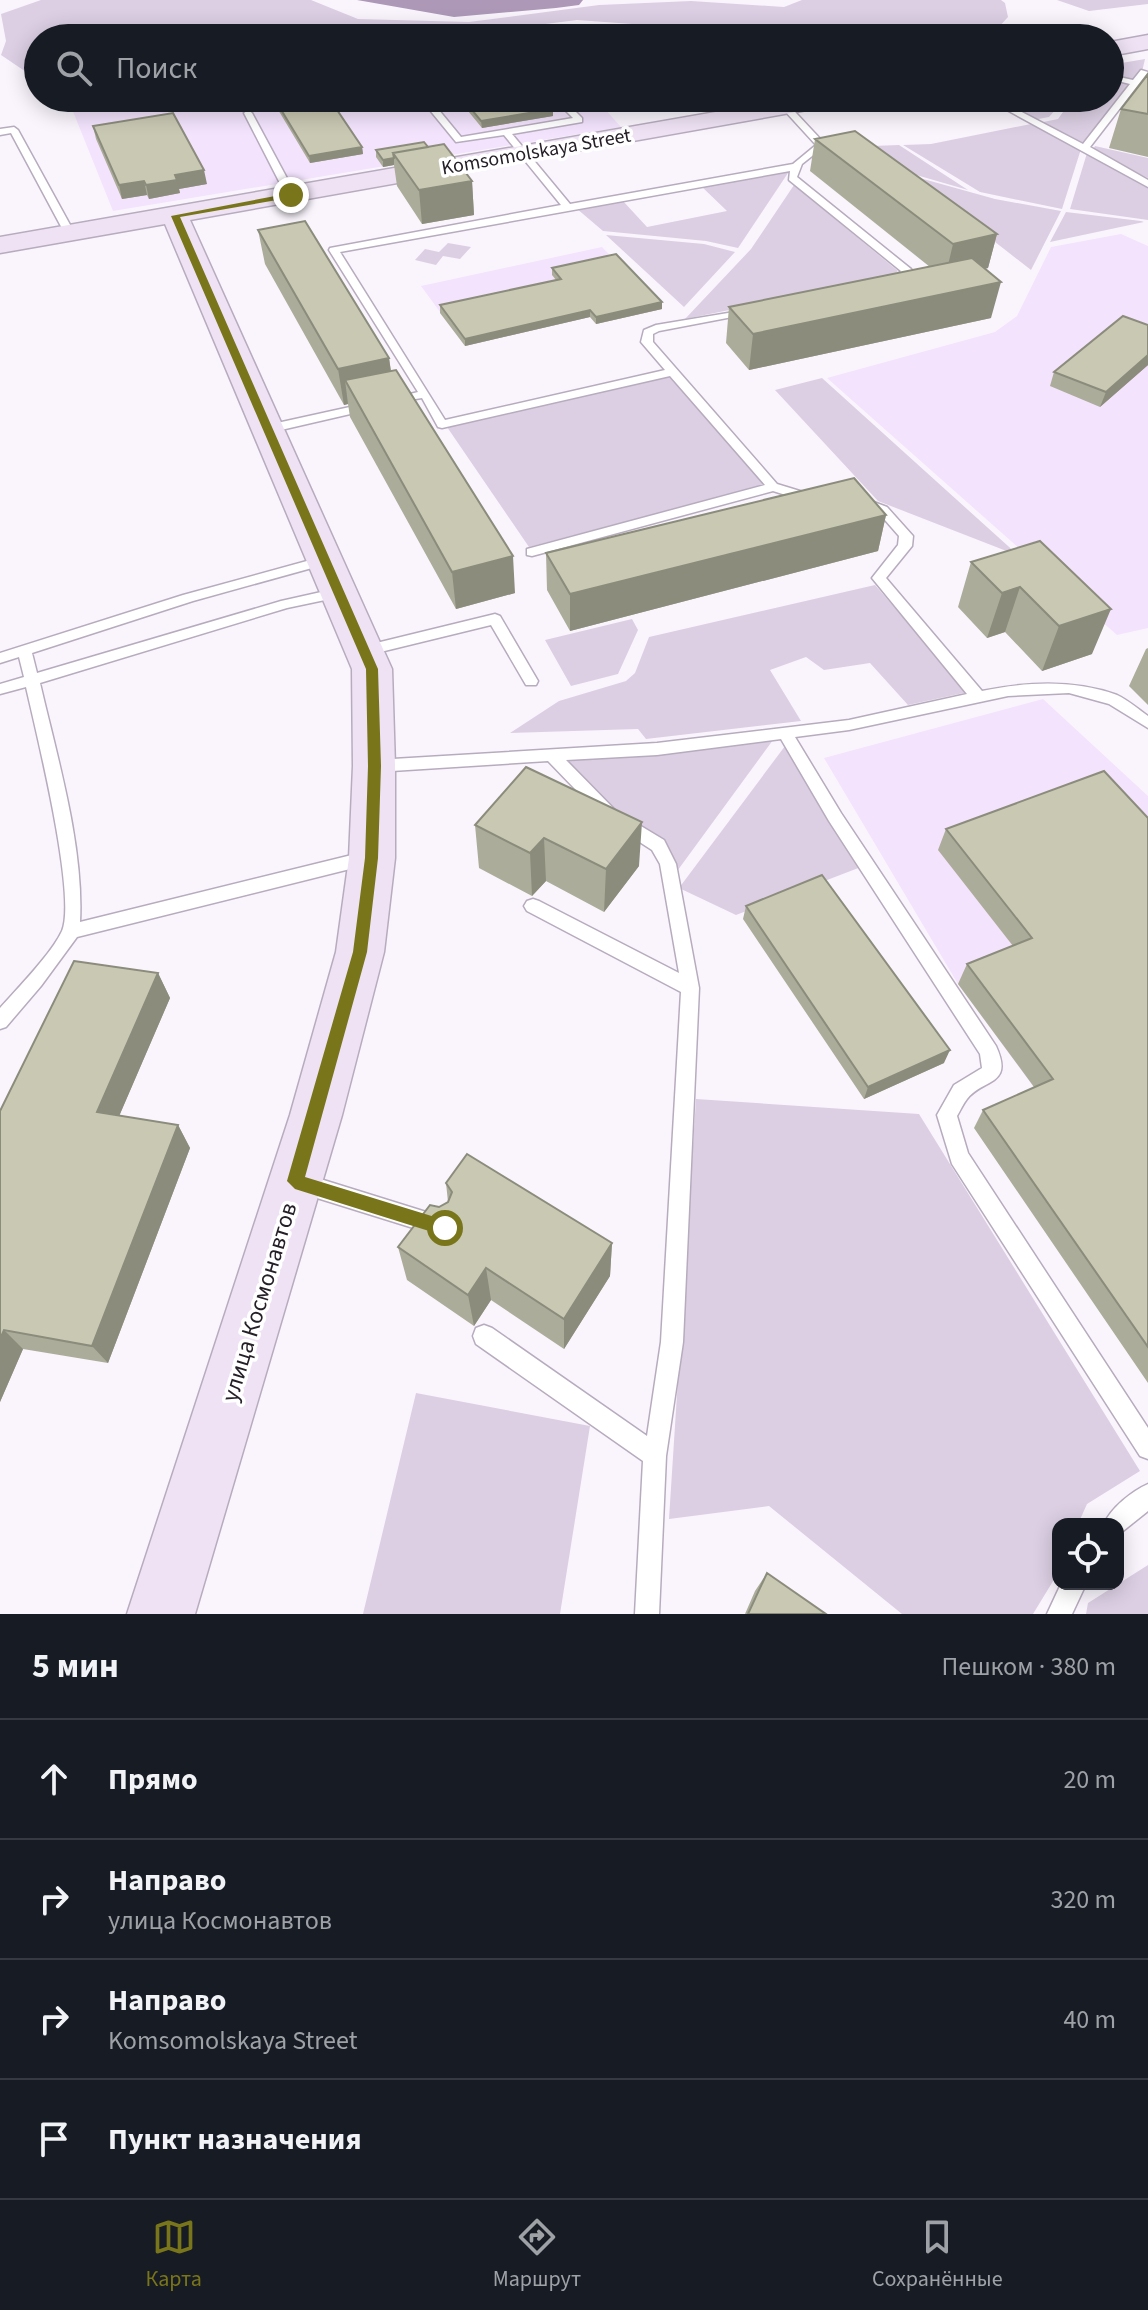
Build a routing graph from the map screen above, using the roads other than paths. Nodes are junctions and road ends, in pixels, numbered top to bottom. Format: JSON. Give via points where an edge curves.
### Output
{"nodes":[{"id":1,"x":1148,"y":42,"type":"edge"},
{"id":2,"x":1124,"y":46,"type":"edge"},
{"id":3,"x":1144,"y":72,"type":"dead end"},
{"id":4,"x":1124,"y":80,"type":"edge"},
{"id":5,"x":1135,"y":83,"type":"junction"},
{"id":6,"x":1124,"y":97,"type":"edge"},
{"id":7,"x":436,"y":112,"type":"edge"},
{"id":8,"x":571,"y":112,"type":"edge"},
{"id":9,"x":731,"y":112,"type":"edge"},
{"id":10,"x":790,"y":112,"type":"edge"},
{"id":11,"x":1015,"y":112,"type":"edge"},
{"id":12,"x":1113,"y":112,"type":"edge"},
{"id":13,"x":248,"y":113,"type":"dead end"},
{"id":14,"x":0,"y":132,"type":"edge"},
{"id":15,"x":507,"y":133,"type":"junction"},
{"id":16,"x":1084,"y":149,"type":"junction"},
{"id":17,"x":525,"y":153,"type":"junction"},
{"id":18,"x":794,"y":167,"type":"junction"},
{"id":19,"x":1148,"y":184,"type":"edge"},
{"id":20,"x":291,"y":195,"type":"junction"},
{"id":21,"x":568,"y":207,"type":"junction"},
{"id":22,"x":175,"y":216,"type":"junction"},
{"id":23,"x":69,"y":232,"type":"junction"},
{"id":24,"x":0,"y":245,"type":"edge"},
{"id":25,"x":872,"y":285,"type":"edge"},
{"id":26,"x":766,"y":307,"type":"edge"},
{"id":27,"x":673,"y":372,"type":"junction"},
{"id":28,"x":425,"y":394,"type":"junction"},
{"id":29,"x":268,"y":429,"type":"junction"},
{"id":30,"x":773,"y":487,"type":"junction"},
{"id":31,"x":818,"y":499,"type":"edge"},
{"id":32,"x":843,"y":500,"type":"edge"},
{"id":33,"x":532,"y":552,"type":"dead end"},
{"id":34,"x":332,"y":577,"type":"junction"},
{"id":35,"x":24,"y":651,"type":"junction"},
{"id":36,"x":364,"y":651,"type":"junction"},
{"id":37,"x":0,"y":658,"type":"edge"},
{"id":38,"x":32,"y":680,"type":"junction"},
{"id":39,"x":531,"y":681,"type":"dead end"},
{"id":40,"x":0,"y":689,"type":"edge"},
{"id":41,"x":977,"y":696,"type":"junction"},
{"id":42,"x":1148,"y":723,"type":"edge"},
{"id":43,"x":785,"y":733,"type":"junction"},
{"id":44,"x":552,"y":756,"type":"junction"},
{"id":45,"x":374,"y":766,"type":"junction"},
{"id":46,"x":372,"y":858,"type":"junction"},
{"id":47,"x":533,"y":906,"type":"edge"},
{"id":48,"x":71,"y":931,"type":"junction"},
{"id":49,"x":690,"y":988,"type":"junction"},
{"id":50,"x":0,"y":1021,"type":"edge"},
{"id":51,"x":295,"y":1181,"type":"junction"},
{"id":52,"x":445,"y":1228,"type":"edge"},
{"id":53,"x":484,"y":1336,"type":"dead end"},
{"id":54,"x":1148,"y":1448,"type":"edge"},
{"id":55,"x":655,"y":1456,"type":"junction"},
{"id":56,"x":1148,"y":1496,"type":"edge"},
{"id":57,"x":1123,"y":1518,"type":"edge"},
{"id":58,"x":1071,"y":1590,"type":"edge"},
{"id":59,"x":161,"y":1614,"type":"edge"},
{"id":60,"x":647,"y":1614,"type":"edge"},
{"id":61,"x":1059,"y":1614,"type":"edge"}],
"edges":[{"from":1,"to":2,"type":"street"},
{"from":3,"to":5,"type":"lane"},
{"from":4,"to":5,"type":"lane"},
{"from":5,"to":6,"type":"lane"},
{"from":7,"to":15,"type":"lane","via":[[459,140]]},
{"from":8,"to":15,"type":"lane","via":[[579,120]]},
{"from":9,"to":17,"type":"street","name":"Komsomolskaya Street"},
{"from":10,"to":18,"type":"lane","via":[[821,145]]},
{"from":11,"to":16,"type":"lane"},
{"from":12,"to":16,"type":"lane"},
{"from":13,"to":20,"type":"lane"},
{"from":14,"to":23,"type":"lane","via":[[14,130]]},
{"from":15,"to":17,"type":"lane"},
{"from":16,"to":19,"type":"lane"},
{"from":17,"to":20,"type":"street","name":"Komsomolskaya Street"},
{"from":17,"to":21,"type":"lane"},
{"from":18,"to":21,"type":"lane"},
{"from":18,"to":25,"type":"lane","via":[[792,178],[907,271],[898,280]]},
{"from":20,"to":22,"type":"street","name":"Komsomolskaya Street"},
{"from":21,"to":28,"type":"lane","via":[[334,250]]},
{"from":22,"to":23,"type":"street","name":"Komsomolskaya Street"},
{"from":22,"to":29,"type":"street","name":"улица Космонавтов"},
{"from":23,"to":24,"type":"street","name":"Komsomolskaya Street"},
{"from":26,"to":27,"type":"lane","via":[[648,332],[647,342]]},
{"from":27,"to":28,"type":"lane","via":[[442,424]]},
{"from":27,"to":30,"type":"lane"},
{"from":28,"to":29,"type":"lane"},
{"from":29,"to":34,"type":"street","name":"улица Космонавтов"},
{"from":30,"to":31,"type":"lane"},
{"from":30,"to":33,"type":"lane"},
{"from":32,"to":41,"type":"lane","via":[[873,503],[891,515],[906,536],[905,546],[879,578]]},
{"from":34,"to":35,"type":"lane","via":[[188,598]]},
{"from":34,"to":36,"type":"street","name":"улица Космонавтов"},
{"from":34,"to":38,"type":"lane","via":[[286,604]]},
{"from":35,"to":37,"type":"lane"},
{"from":35,"to":38,"type":"lane"},
{"from":36,"to":39,"type":"lane","via":[[495,619]]},
{"from":36,"to":45,"type":"street","name":"улица Космонавтов","via":[[372,669]]},
{"from":38,"to":40,"type":"lane"},
{"from":38,"to":48,"type":"lane","via":[[60,807],[73,896]]},
{"from":41,"to":42,"type":"lane","via":[[1069,688],[1114,700]]},
{"from":41,"to":43,"type":"lane","via":[[849,725]]},
{"from":43,"to":44,"type":"lane"},
{"from":43,"to":54,"type":"lane","via":[[989,1052],[992,1072],[961,1091],[947,1115],[959,1157]]},
{"from":44,"to":45,"type":"lane"},
{"from":44,"to":49,"type":"lane","via":[[610,815],[658,845],[668,864]]},
{"from":45,"to":46,"type":"street","name":"улица Космонавтов"},
{"from":46,"to":48,"type":"lane"},
{"from":46,"to":51,"type":"street","name":"улица Космонавтов","via":[[360,952]]},
{"from":47,"to":49,"type":"lane"},
{"from":48,"to":50,"type":"lane"},
{"from":49,"to":55,"type":"lane","via":[[672,1342]]},
{"from":51,"to":52,"type":"lane"},
{"from":51,"to":59,"type":"street","name":"улица Космонавтов"},
{"from":53,"to":55,"type":"lane"},
{"from":55,"to":60,"type":"lane"},
{"from":56,"to":57,"type":"lane"},
{"from":58,"to":61,"type":"lane"}]}
